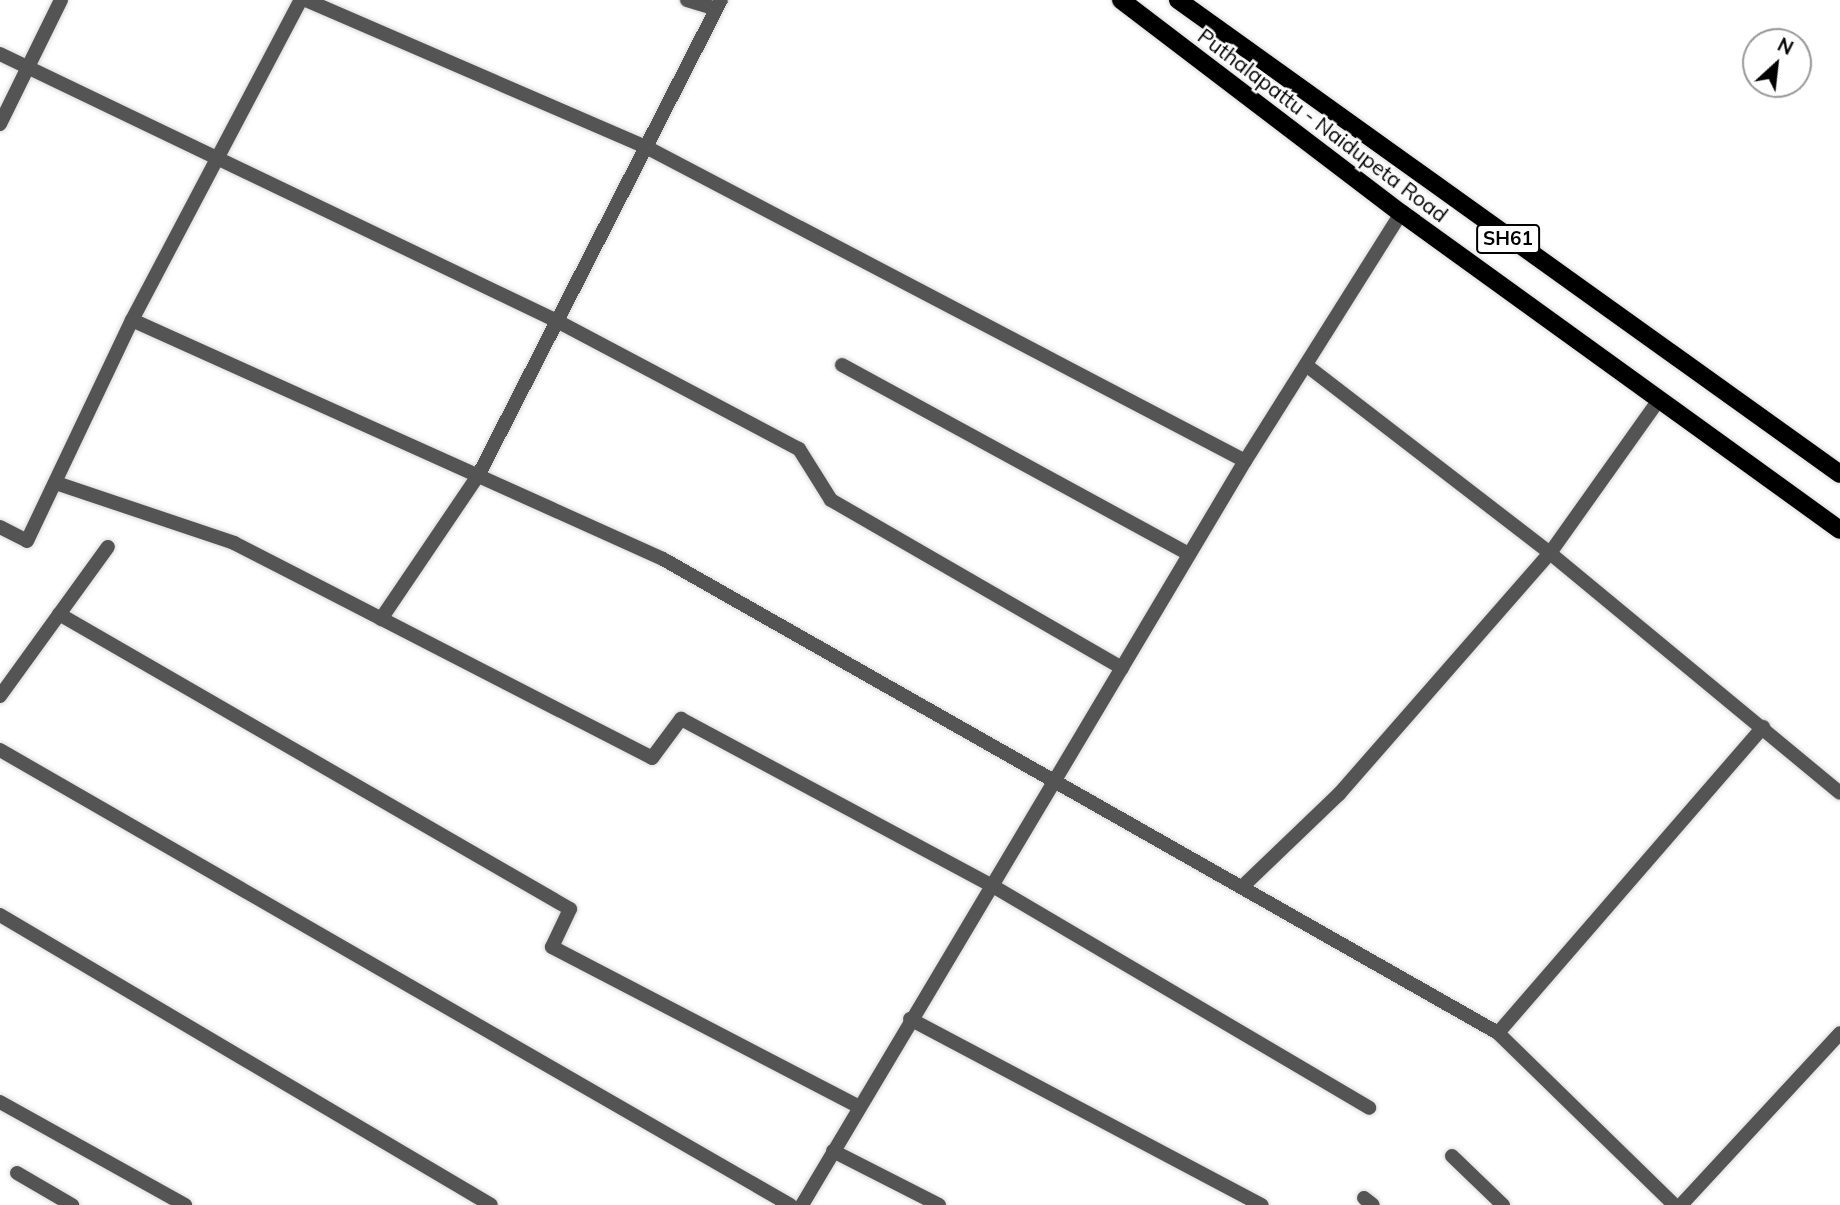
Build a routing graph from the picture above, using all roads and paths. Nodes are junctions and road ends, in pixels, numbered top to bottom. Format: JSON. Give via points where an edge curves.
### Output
{"nodes":[{"id":1,"x":61,"y":0,"type":"edge"},
{"id":2,"x":304,"y":0,"type":"edge"},
{"id":3,"x":687,"y":0,"type":"edge"},
{"id":4,"x":1121,"y":0,"type":"edge"},
{"id":5,"x":1178,"y":0,"type":"edge"},
{"id":6,"x":719,"y":4,"type":"edge"},
{"id":7,"x":0,"y":54,"type":"edge"},
{"id":8,"x":28,"y":67,"type":"junction"},
{"id":9,"x":0,"y":124,"type":"edge"},
{"id":10,"x":646,"y":147,"type":"junction"},
{"id":11,"x":219,"y":156,"type":"junction"},
{"id":12,"x":1401,"y":214,"type":"junction"},
{"id":13,"x":132,"y":320,"type":"junction"},
{"id":14,"x":557,"y":321,"type":"junction"},
{"id":15,"x":842,"y":365,"type":"dead end"},
{"id":16,"x":1306,"y":365,"type":"junction"},
{"id":17,"x":1658,"y":401,"type":"junction"},
{"id":18,"x":1245,"y":461,"type":"junction"},
{"id":19,"x":1840,"y":474,"type":"edge"},
{"id":20,"x":478,"y":476,"type":"junction"},
{"id":21,"x":56,"y":482,"type":"junction"},
{"id":22,"x":0,"y":527,"type":"edge"},
{"id":23,"x":1840,"y":530,"type":"edge"},
{"id":24,"x":108,"y":547,"type":"dead end"},
{"id":25,"x":1550,"y":553,"type":"junction"},
{"id":26,"x":1189,"y":554,"type":"junction"},
{"id":27,"x":59,"y":614,"type":"junction"},
{"id":28,"x":382,"y":619,"type":"junction"},
{"id":29,"x":1122,"y":668,"type":"junction"},
{"id":30,"x":0,"y":696,"type":"edge"},
{"id":31,"x":1763,"y":727,"type":"junction"},
{"id":32,"x":0,"y":750,"type":"edge"},
{"id":33,"x":1055,"y":778,"type":"junction"},
{"id":34,"x":1840,"y":793,"type":"edge"},
{"id":35,"x":991,"y":885,"type":"junction"},
{"id":36,"x":1243,"y":886,"type":"junction"},
{"id":37,"x":0,"y":915,"type":"edge"},
{"id":38,"x":910,"y":1019,"type":"junction"},
{"id":39,"x":1498,"y":1032,"type":"junction"},
{"id":40,"x":1840,"y":1033,"type":"edge"},
{"id":41,"x":0,"y":1102,"type":"edge"},
{"id":42,"x":858,"y":1106,"type":"junction"},
{"id":43,"x":1369,"y":1108,"type":"dead end"},
{"id":44,"x":832,"y":1151,"type":"junction"},
{"id":45,"x":1452,"y":1156,"type":"dead end"},
{"id":46,"x":17,"y":1173,"type":"dead end"},
{"id":47,"x":72,"y":1205,"type":"edge"},
{"id":48,"x":185,"y":1205,"type":"edge"},
{"id":49,"x":491,"y":1205,"type":"edge"},
{"id":50,"x":790,"y":1205,"type":"edge"},
{"id":51,"x":802,"y":1205,"type":"edge"},
{"id":52,"x":939,"y":1205,"type":"edge"},
{"id":53,"x":1262,"y":1205,"type":"edge"},
{"id":54,"x":1503,"y":1205,"type":"edge"},
{"id":55,"x":1674,"y":1205,"type":"edge"},
{"id":56,"x":1681,"y":1205,"type":"edge"}],
"edges":[{"from":1,"to":8,"type":"street"},
{"from":2,"to":10,"type":"street"},
{"from":2,"to":11,"type":"street"},
{"from":3,"to":6,"type":"street"},
{"from":4,"to":12,"type":"main road","name":"Puthalapattu - Naidupeta Road"},
{"from":5,"to":19,"type":"main road","name":"Puthalapattu - Naidupeta Road","number":"SH61"},
{"from":6,"to":10,"type":"street"},
{"from":7,"to":8,"type":"street"},
{"from":8,"to":9,"type":"street"},
{"from":8,"to":11,"type":"street"},
{"from":10,"to":14,"type":"street"},
{"from":10,"to":18,"type":"street"},
{"from":11,"to":13,"type":"street"},
{"from":11,"to":14,"type":"street"},
{"from":12,"to":16,"type":"street"},
{"from":12,"to":17,"type":"main road","name":"Puthalapattu - Naidupeta Road"},
{"from":13,"to":20,"type":"street"},
{"from":13,"to":21,"type":"street"},
{"from":14,"to":20,"type":"street"},
{"from":14,"to":29,"type":"street","via":[[799,449],[831,500]]},
{"from":15,"to":26,"type":"street"},
{"from":16,"to":18,"type":"street"},
{"from":16,"to":25,"type":"street"},
{"from":17,"to":23,"type":"main road","name":"Puthalapattu - Naidupeta Road"},
{"from":17,"to":25,"type":"street"},
{"from":18,"to":26,"type":"street"},
{"from":20,"to":28,"type":"street"},
{"from":20,"to":33,"type":"street","via":[[663,559]]},
{"from":21,"to":22,"type":"street","via":[[27,541]]},
{"from":21,"to":28,"type":"street","via":[[234,543]]},
{"from":24,"to":27,"type":"street"},
{"from":25,"to":31,"type":"street"},
{"from":25,"to":36,"type":"street","via":[[1339,794]]},
{"from":26,"to":29,"type":"street"},
{"from":27,"to":30,"type":"street"},
{"from":27,"to":42,"type":"street","via":[[570,909],[552,947]]},
{"from":28,"to":35,"type":"street","via":[[652,758],[681,719]]},
{"from":29,"to":33,"type":"street"},
{"from":31,"to":34,"type":"street"},
{"from":31,"to":39,"type":"street"},
{"from":32,"to":50,"type":"street"},
{"from":33,"to":35,"type":"street"},
{"from":33,"to":36,"type":"street"},
{"from":35,"to":38,"type":"street"},
{"from":35,"to":43,"type":"street"},
{"from":36,"to":39,"type":"street"},
{"from":37,"to":49,"type":"street"},
{"from":38,"to":42,"type":"street"},
{"from":38,"to":53,"type":"street"},
{"from":39,"to":55,"type":"street"},
{"from":40,"to":56,"type":"street"},
{"from":41,"to":48,"type":"street"},
{"from":42,"to":44,"type":"street"},
{"from":44,"to":51,"type":"street"},
{"from":44,"to":52,"type":"street"},
{"from":45,"to":54,"type":"street"},
{"from":46,"to":47,"type":"street"}]}
